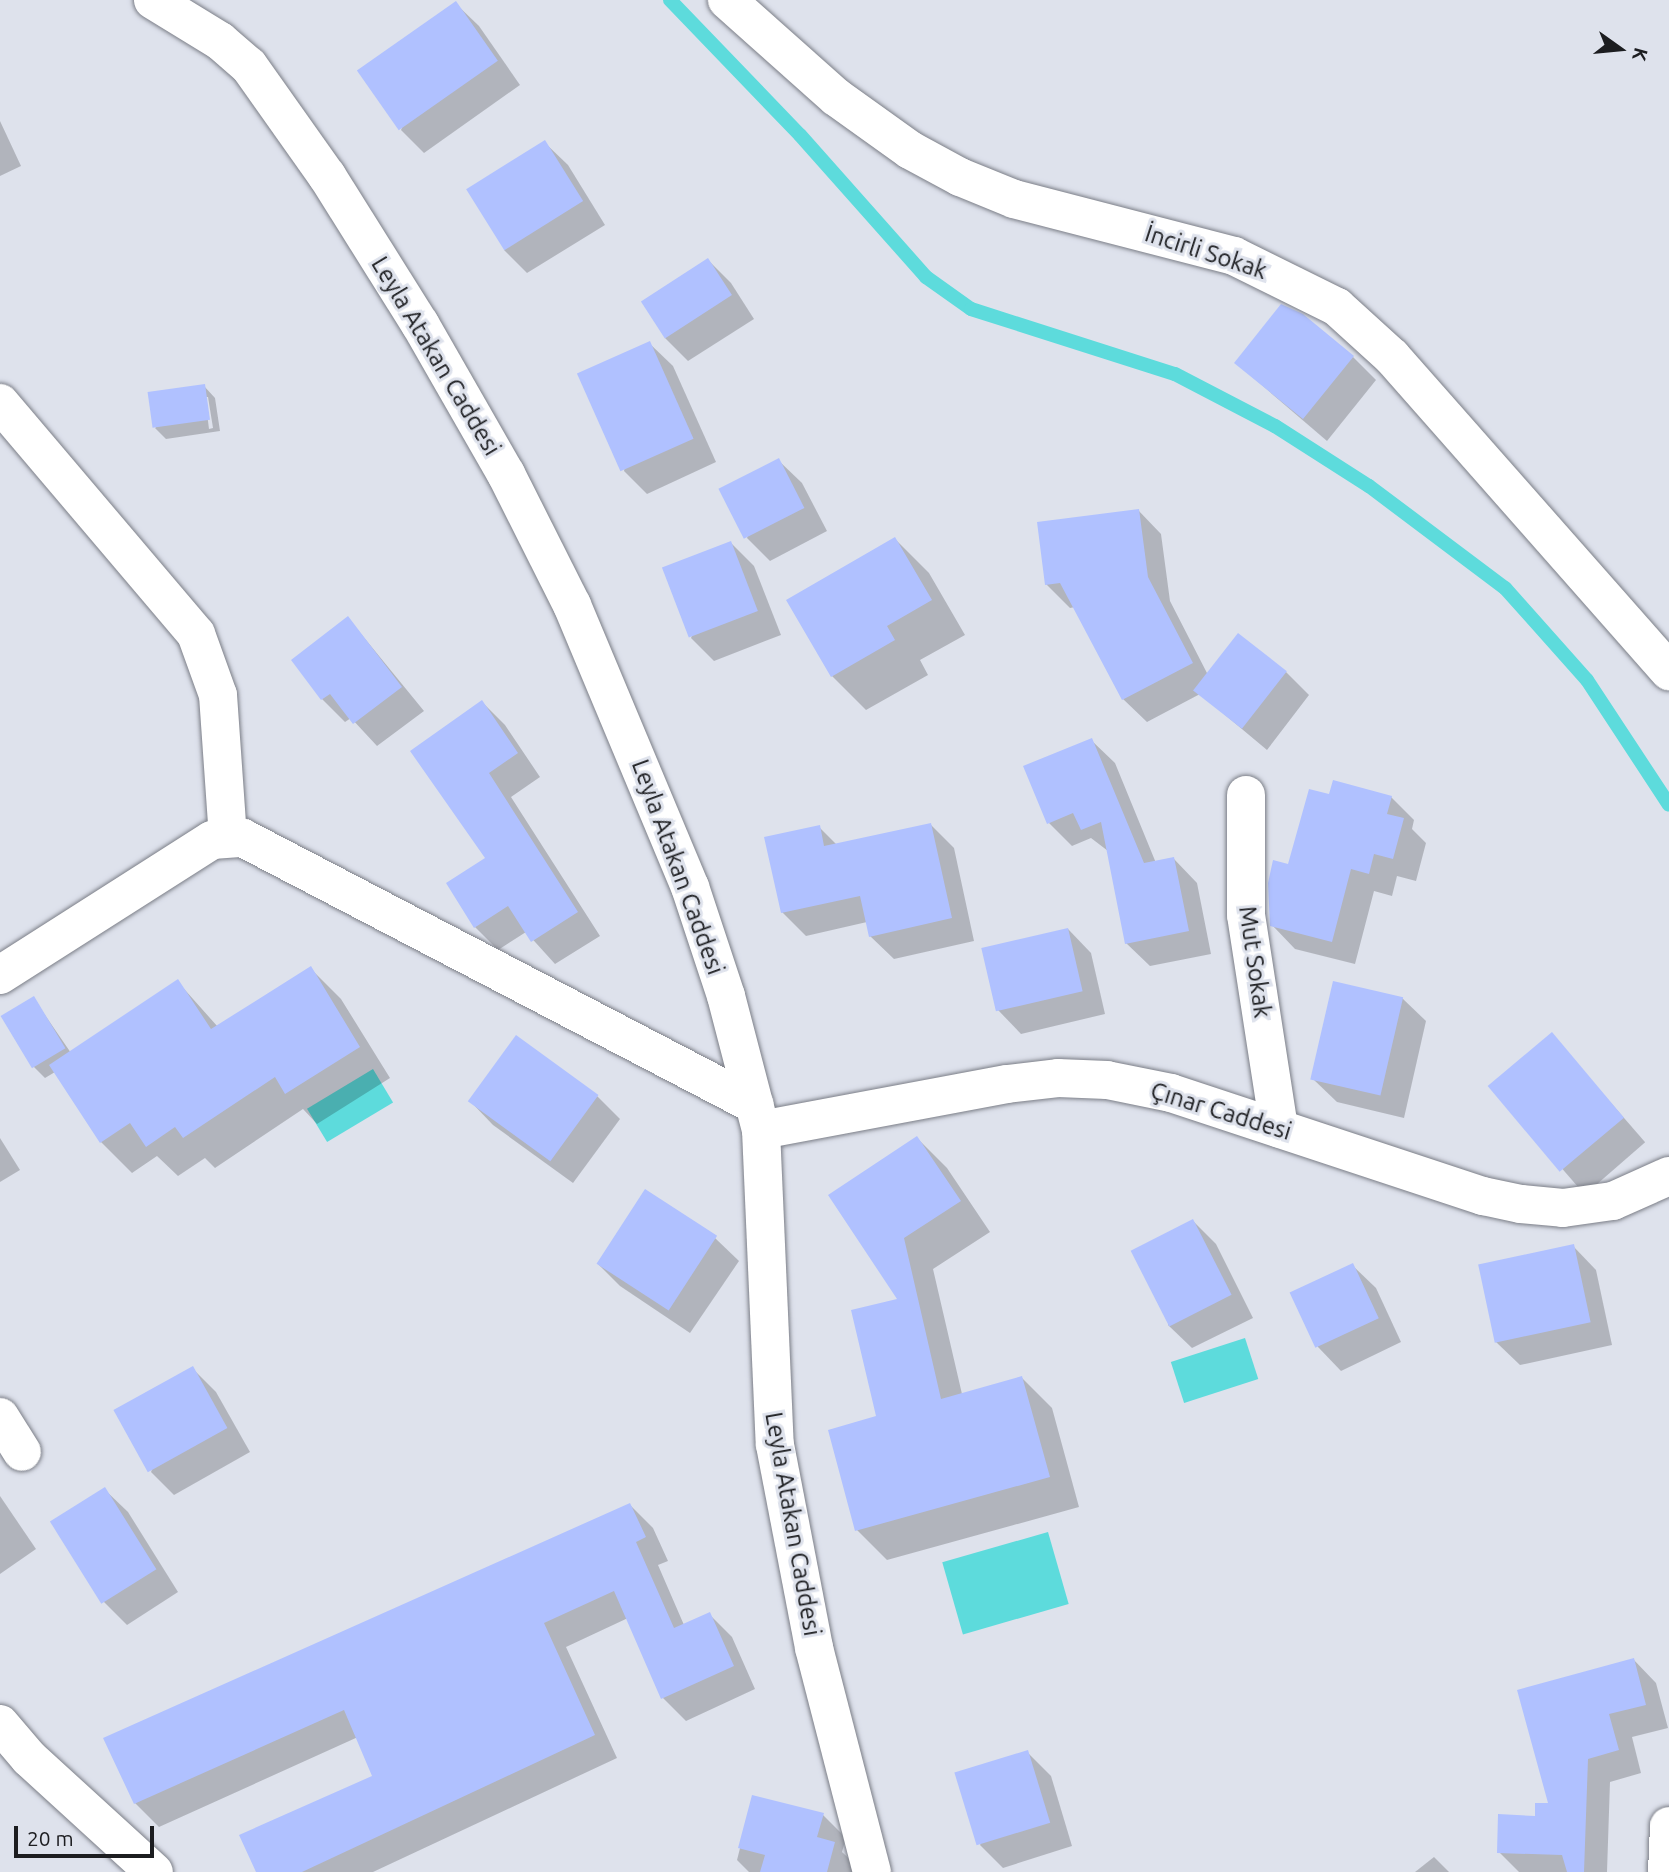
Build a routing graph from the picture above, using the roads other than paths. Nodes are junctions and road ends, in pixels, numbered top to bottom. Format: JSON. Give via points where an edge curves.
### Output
{"nodes":[{"id":1,"x":727,"y":0,"type":"edge"},
{"id":2,"x":174,"y":5,"type":"edge"},
{"id":3,"x":0,"y":403,"type":"edge"},
{"id":4,"x":1669,"y":671,"type":"edge"},
{"id":5,"x":1246,"y":795,"type":"dead end"},
{"id":6,"x":228,"y":837,"type":"junction"},
{"id":7,"x":0,"y":975,"type":"edge"},
{"id":8,"x":758,"y":1118,"type":"junction"},
{"id":9,"x":1279,"y":1128,"type":"junction"},
{"id":10,"x":1669,"y":1176,"type":"edge"},
{"id":11,"x":0,"y":1417,"type":"edge"},
{"id":12,"x":22,"y":1452,"type":"dead end"},
{"id":13,"x":0,"y":1724,"type":"edge"},
{"id":14,"x":1669,"y":1826,"type":"edge"},
{"id":15,"x":154,"y":1872,"type":"edge"},
{"id":16,"x":872,"y":1872,"type":"edge"},
{"id":17,"x":1667,"y":1872,"type":"edge"}],
"edges":[{"from":1,"to":4,"type":"street","name":"İncirli Sokak","via":[[836,97],[910,150],[960,177],[1014,199],[1234,256],[1337,307],[1392,357]]},
{"from":2,"to":8,"type":"street","name":"Leyla Atakan Caddesi","via":[[249,66],[274,97],[420,324],[506,474],[572,605],[666,822],[726,996]]},
{"from":3,"to":6,"type":"street","via":[[196,634],[218,695]]},
{"from":5,"to":9,"type":"street","name":"Mut Sokak","via":[[1246,915]]},
{"from":6,"to":7,"type":"street","via":[[212,840]]},
{"from":6,"to":8,"type":"street","via":[[243,838]]},
{"from":8,"to":9,"type":"street","name":"Çınar Caddesi","via":[[1058,1078],[1145,1086]]},
{"from":8,"to":16,"type":"street","name":"Leyla Atakan Caddesi","via":[[775,1445],[814,1648]]},
{"from":9,"to":10,"type":"street","name":"Çınar Caddesi","via":[[1521,1204],[1563,1208],[1613,1201]]},
{"from":11,"to":12,"type":"street"},
{"from":13,"to":15,"type":"street","via":[[29,1758]]},
{"from":14,"to":17,"type":"street"}]}
